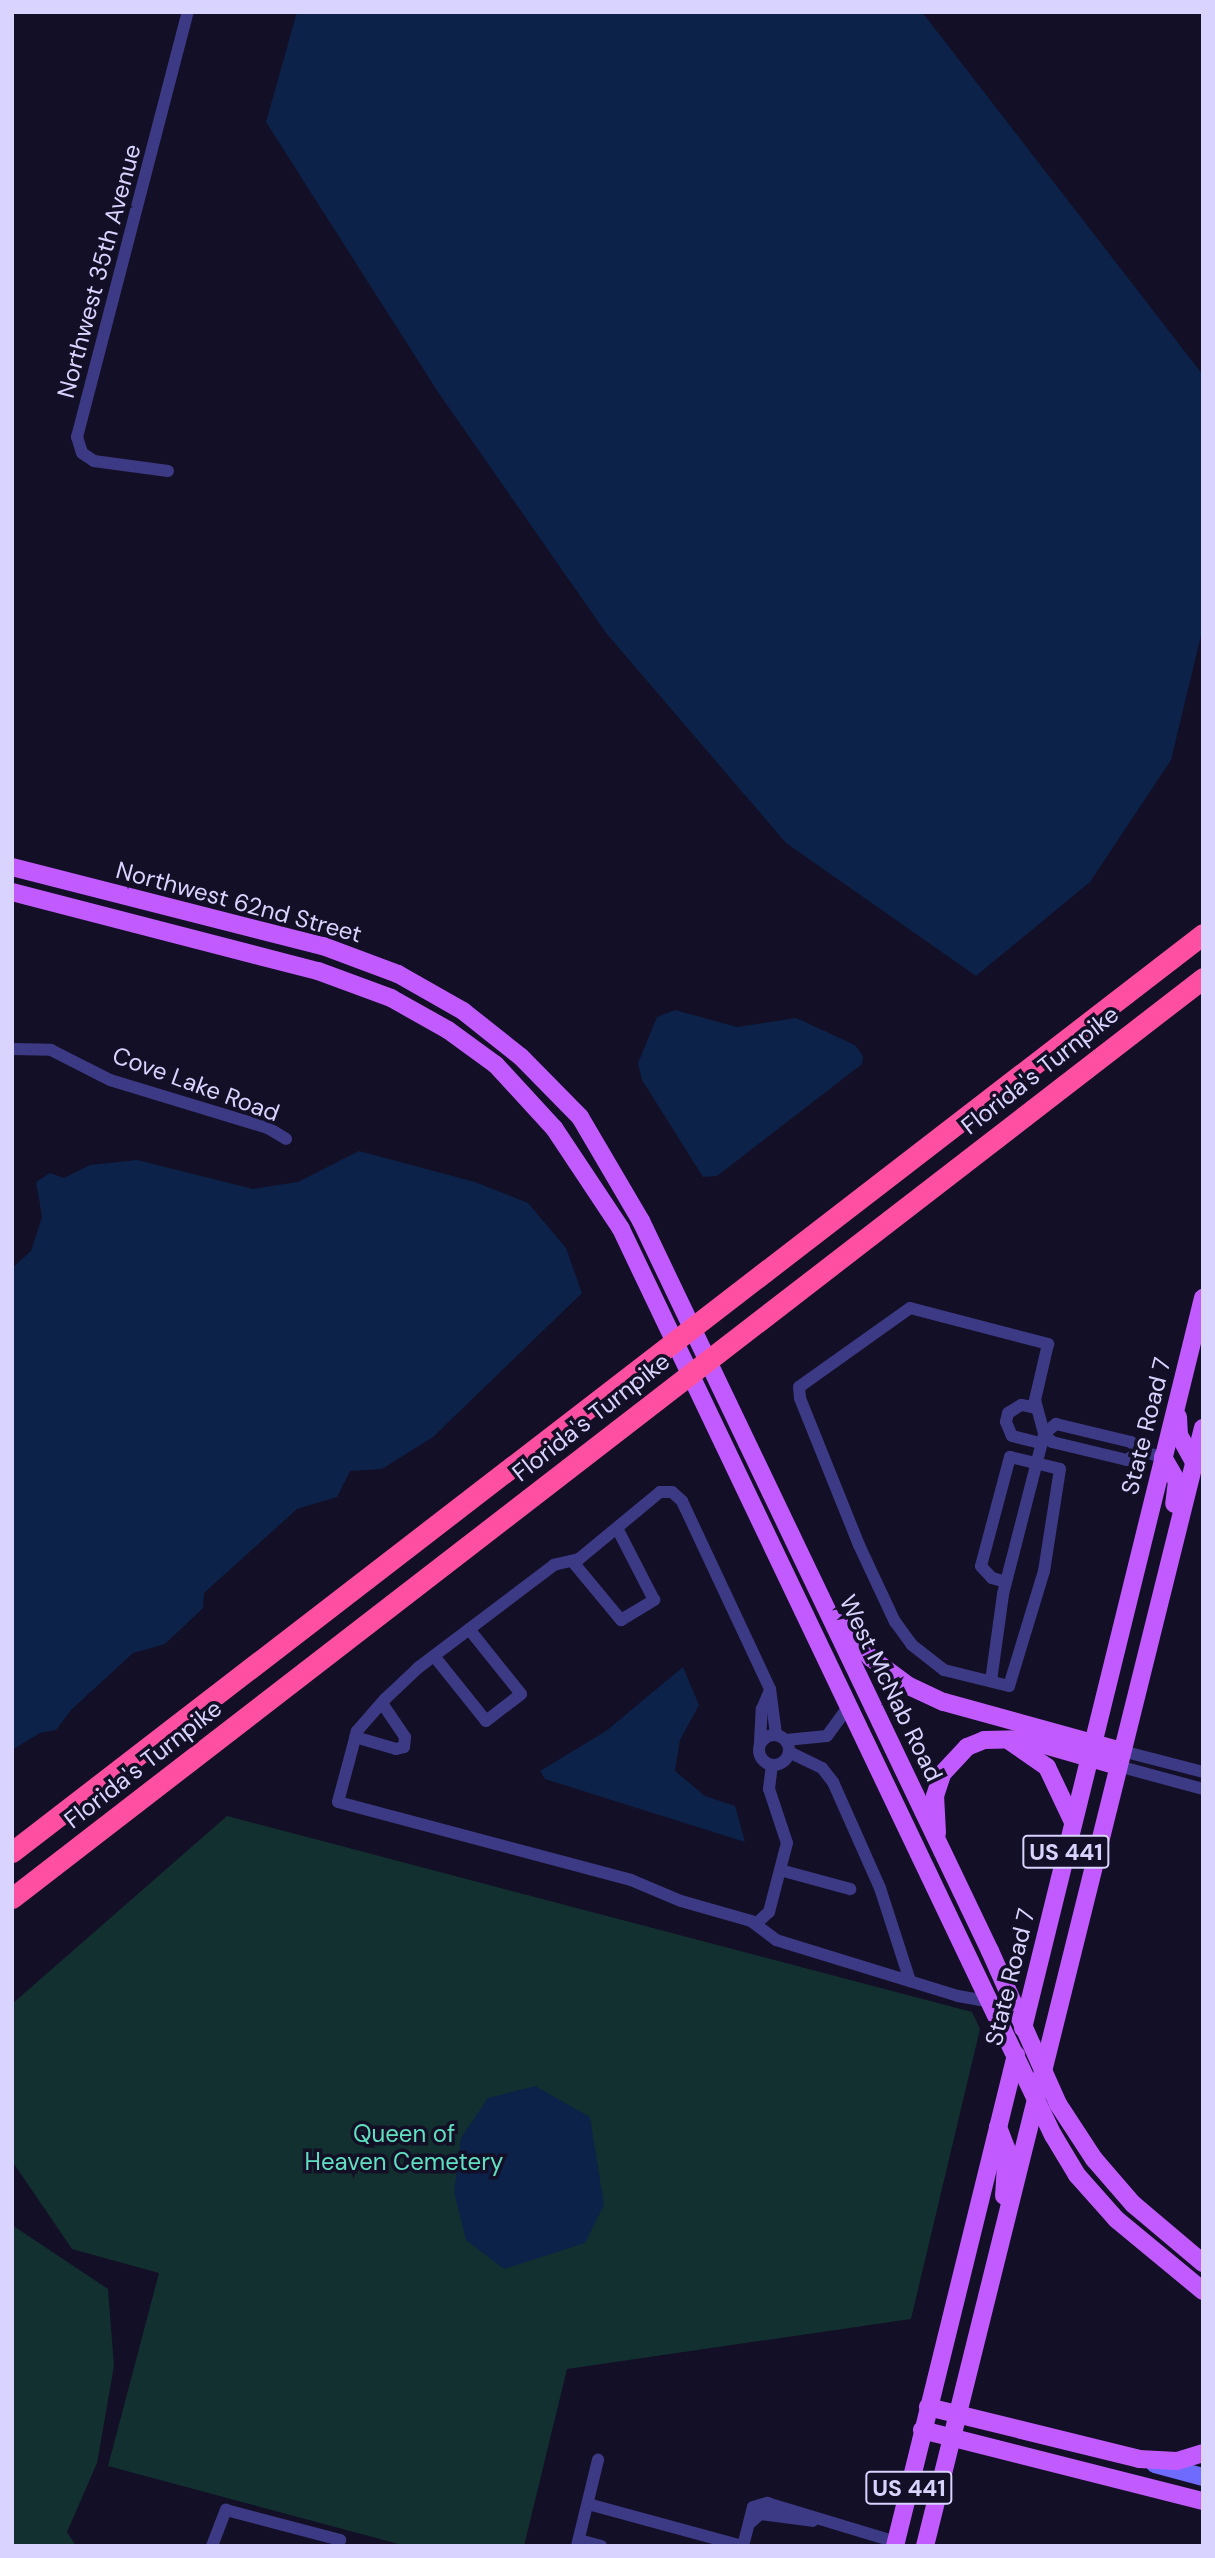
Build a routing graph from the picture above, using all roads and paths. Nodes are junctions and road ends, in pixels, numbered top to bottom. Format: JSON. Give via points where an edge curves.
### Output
{"nodes":[{"id":1,"x":188,"y":12,"type":"edge"},
{"id":2,"x":168,"y":471,"type":"dead end"},
{"id":3,"x":12,"y":867,"type":"edge"},
{"id":4,"x":12,"y":892,"type":"edge"},
{"id":5,"x":1203,"y":934,"type":"edge"},
{"id":6,"x":1203,"y":978,"type":"edge"},
{"id":7,"x":12,"y":1049,"type":"edge"},
{"id":8,"x":286,"y":1139,"type":"dead end"},
{"id":9,"x":1203,"y":1297,"type":"edge"},
{"id":10,"x":722,"y":1392,"type":"joint"},
{"id":11,"x":1178,"y":1396,"type":"junction"},
{"id":12,"x":700,"y":1399,"type":"joint"},
{"id":13,"x":1037,"y":1408,"type":"junction"},
{"id":14,"x":1073,"y":1428,"type":"junction"},
{"id":15,"x":1203,"y":1428,"type":"edge"},
{"id":16,"x":1042,"y":1438,"type":"junction"},
{"id":17,"x":1069,"y":1446,"type":"junction"},
{"id":18,"x":1140,"y":1451,"type":"junction"},
{"id":19,"x":1163,"y":1457,"type":"junction"},
{"id":20,"x":1194,"y":1462,"type":"junction"},
{"id":21,"x":1036,"y":1463,"type":"junction"},
{"id":22,"x":617,"y":1528,"type":"junction"},
{"id":23,"x":1169,"y":1553,"type":"junction"},
{"id":24,"x":572,"y":1561,"type":"junction"},
{"id":25,"x":1006,"y":1582,"type":"junction"},
{"id":26,"x":825,"y":1607,"type":"junction"},
{"id":27,"x":470,"y":1629,"type":"junction"},
{"id":28,"x":433,"y":1656,"type":"junction"},
{"id":29,"x":991,"y":1681,"type":"junction"},
{"id":30,"x":771,"y":1689,"type":"junction"},
{"id":31,"x":382,"y":1703,"type":"junction"},
{"id":32,"x":848,"y":1707,"type":"junction"},
{"id":33,"x":355,"y":1737,"type":"junction"},
{"id":34,"x":1001,"y":1738,"type":"junction"},
{"id":35,"x":760,"y":1742,"type":"junction"},
{"id":36,"x":784,"y":1742,"type":"junction"},
{"id":37,"x":1091,"y":1749,"type":"junction"},
{"id":38,"x":1120,"y":1758,"type":"junction"},
{"id":39,"x":772,"y":1765,"type":"junction"},
{"id":40,"x":1203,"y":1772,"type":"edge"},
{"id":41,"x":1201,"y":1786,"type":"edge"},
{"id":42,"x":1073,"y":1822,"type":"junction"},
{"id":43,"x":937,"y":1840,"type":"junction"},
{"id":44,"x":12,"y":1852,"type":"edge"},
{"id":45,"x":780,"y":1870,"type":"junction"},
{"id":46,"x":850,"y":1889,"type":"dead end"},
{"id":47,"x":12,"y":1898,"type":"edge"},
{"id":48,"x":756,"y":1924,"type":"junction"},
{"id":49,"x":910,"y":1981,"type":"junction"},
{"id":50,"x":1027,"y":2008,"type":"junction"},
{"id":51,"x":998,"y":2127,"type":"junction"},
{"id":52,"x":1001,"y":2241,"type":"junction"},
{"id":53,"x":1203,"y":2263,"type":"edge"},
{"id":54,"x":1201,"y":2291,"type":"edge"},
{"id":55,"x":928,"y":2407,"type":"junction"},
{"id":56,"x":957,"y":2415,"type":"junction"},
{"id":57,"x":922,"y":2430,"type":"junction"},
{"id":58,"x":952,"y":2437,"type":"junction"},
{"id":59,"x":1203,"y":2453,"type":"edge"},
{"id":60,"x":1139,"y":2459,"type":"junction"},
{"id":61,"x":598,"y":2460,"type":"dead end"},
{"id":62,"x":1203,"y":2477,"type":"edge"},
{"id":63,"x":1203,"y":2501,"type":"edge"},
{"id":64,"x":588,"y":2504,"type":"junction"},
{"id":65,"x":339,"y":2543,"type":"edge"},
{"id":66,"x":578,"y":2543,"type":"edge"},
{"id":67,"x":896,"y":2544,"type":"edge"},
{"id":68,"x":212,"y":2546,"type":"edge"},
{"id":69,"x":601,"y":2546,"type":"edge"},
{"id":70,"x":743,"y":2546,"type":"edge"},
{"id":71,"x":925,"y":2546,"type":"edge"}],
"edges":[{"from":1,"to":2,"type":"street","name":"Northwest 35th Avenue","via":[[76,437],[82,453],[94,461]]},
{"from":3,"to":10,"type":"main road","name":"Northwest 62nd Street","via":[[323,946],[398,974],[463,1011],[521,1057],[580,1117],[620,1182]]},
{"from":4,"to":12,"type":"main road","name":"Northwest 62nd Street","via":[[318,971],[391,998],[449,1030],[496,1065],[555,1128],[621,1229]]},
{"from":5,"to":44,"type":"highway","name":"Florida's Turnpike"},
{"from":6,"to":47,"type":"highway","name":"Florida's Turnpike"},
{"from":7,"to":8,"type":"street","name":"Cove Lake Road","via":[[51,1050],[110,1080],[268,1128]]},
{"from":9,"to":11,"type":"main road","name":"State Road 7","number":"US 441"},
{"from":10,"to":26,"type":"main road","name":"West McNab Road"},
{"from":11,"to":19,"type":"main road","name":"State Road 7","number":"US 441"},
{"from":11,"to":20,"type":"main road","via":[[1179,1435]]},
{"from":12,"to":32,"type":"main road","name":"West McNab Road"},
{"from":13,"to":16,"type":"street"},
{"from":13,"to":16,"type":"street","via":[[1021,1405],[1008,1413],[1006,1422],[1013,1436]]},
{"from":13,"to":29,"type":"street","via":[[1048,1344],[910,1308],[799,1387],[859,1545],[895,1622],[912,1645],[944,1670]]},
{"from":14,"to":16,"type":"street","via":[[1056,1424]]},
{"from":14,"to":17,"type":"street"},
{"from":14,"to":18,"type":"street","via":[[1131,1442]]},
{"from":15,"to":20,"type":"main road","number":"US 441"},
{"from":16,"to":17,"type":"street"},
{"from":16,"to":21,"type":"street"},
{"from":17,"to":18,"type":"street","via":[[1127,1460]]},
{"from":18,"to":19,"type":"street"},
{"from":19,"to":23,"type":"main road","via":[[1177,1481]]},
{"from":19,"to":37,"type":"main road","name":"State Road 7","number":"US 441"},
{"from":20,"to":23,"type":"main road","number":"US 441"},
{"from":21,"to":25,"type":"street"},
{"from":21,"to":25,"type":"street","via":[[1010,1457],[981,1566],[992,1578]]},
{"from":21,"to":29,"type":"street","via":[[1060,1469],[1044,1571],[1009,1686]]},
{"from":22,"to":24,"type":"street"},
{"from":22,"to":24,"type":"street","via":[[654,1600],[621,1620]]},
{"from":22,"to":30,"type":"street","via":[[660,1492],[672,1492],[682,1502]]},
{"from":23,"to":38,"type":"main road","number":"US 441"},
{"from":24,"to":27,"type":"street","via":[[554,1565]]},
{"from":25,"to":29,"type":"street"},
{"from":26,"to":37,"type":"main road","via":[[871,1658],[909,1686],[944,1702]]},
{"from":26,"to":43,"type":"main road","name":"West McNab Road"},
{"from":27,"to":28,"type":"street"},
{"from":27,"to":28,"type":"street","via":[[521,1694],[486,1721]]},
{"from":28,"to":31,"type":"street"},
{"from":30,"to":35,"type":"street","via":[[762,1709]]},
{"from":30,"to":36,"type":"street"},
{"from":31,"to":33,"type":"street"},
{"from":31,"to":33,"type":"street","via":[[405,1737],[404,1747],[396,1749]]},
{"from":32,"to":36,"type":"street","name":"West McNab Road","via":[[827,1736]]},
{"from":32,"to":54,"type":"main road","name":"West McNab Road","via":[[965,1959],[1077,2175],[1116,2219]]},
{"from":33,"to":48,"type":"street","via":[[338,1802],[345,1807],[631,1880]]},
{"from":34,"to":37,"type":"main road"},
{"from":34,"to":42,"type":"main road","via":[[1024,1747],[1047,1767]]},
{"from":34,"to":43,"type":"main road","via":[[967,1747],[942,1774],[935,1796]]},
{"from":35,"to":36,"type":"street","name":"West McNab Road"},
{"from":35,"to":39,"type":"street","via":[[760,1756]]},
{"from":36,"to":39,"type":"street","via":[[781,1763]]},
{"from":36,"to":49,"type":"street","via":[[822,1768],[833,1782],[880,1888]]},
{"from":37,"to":38,"type":"main road"},
{"from":37,"to":42,"type":"main road","name":"State Road 7","number":"US 441"},
{"from":38,"to":40,"type":"street"},
{"from":38,"to":41,"type":"street"},
{"from":38,"to":52,"type":"main road","number":"US 441"},
{"from":39,"to":45,"type":"street","via":[[769,1789],[787,1843]]},
{"from":42,"to":50,"type":"main road","name":"State Road 7","number":"US 441"},
{"from":43,"to":53,"type":"main road","name":"West McNab Road","via":[[1058,2104],[1094,2159],[1133,2204]]},
{"from":45,"to":46,"type":"street"},
{"from":45,"to":48,"type":"street","via":[[769,1912]]},
{"from":48,"to":49,"type":"street","via":[[776,1940]]},
{"from":49,"to":50,"type":"street","via":[[958,1996]]},
{"from":50,"to":51,"type":"main road","name":"State Road 7","number":"US 441"},
{"from":51,"to":52,"type":"main road","via":[[1007,2150]]},
{"from":51,"to":55,"type":"main road","name":"State Road 7","number":"US 441"},
{"from":52,"to":56,"type":"main road","number":"US 441"},
{"from":55,"to":56,"type":"main road"},
{"from":55,"to":57,"type":"main road","name":"State Road 7","number":"US 441"},
{"from":56,"to":58,"type":"main road","number":"US 441"},
{"from":56,"to":60,"type":"main road"},
{"from":57,"to":58,"type":"main road"},
{"from":57,"to":67,"type":"main road","name":"State Road 7","number":"US 441"},
{"from":58,"to":63,"type":"main road"},
{"from":58,"to":71,"type":"main road","number":"US 441"},
{"from":59,"to":60,"type":"main road","via":[[1177,2460]]},
{"from":60,"to":62,"type":"street"},
{"from":61,"to":64,"type":"street"},
{"from":64,"to":66,"type":"street"},
{"from":64,"to":70,"type":"street"},
{"from":65,"to":68,"type":"street","via":[[226,2510]]},
{"from":66,"to":69,"type":"street"},
{"from":67,"to":70,"type":"street","via":[[760,2502],[753,2507]]}]}
